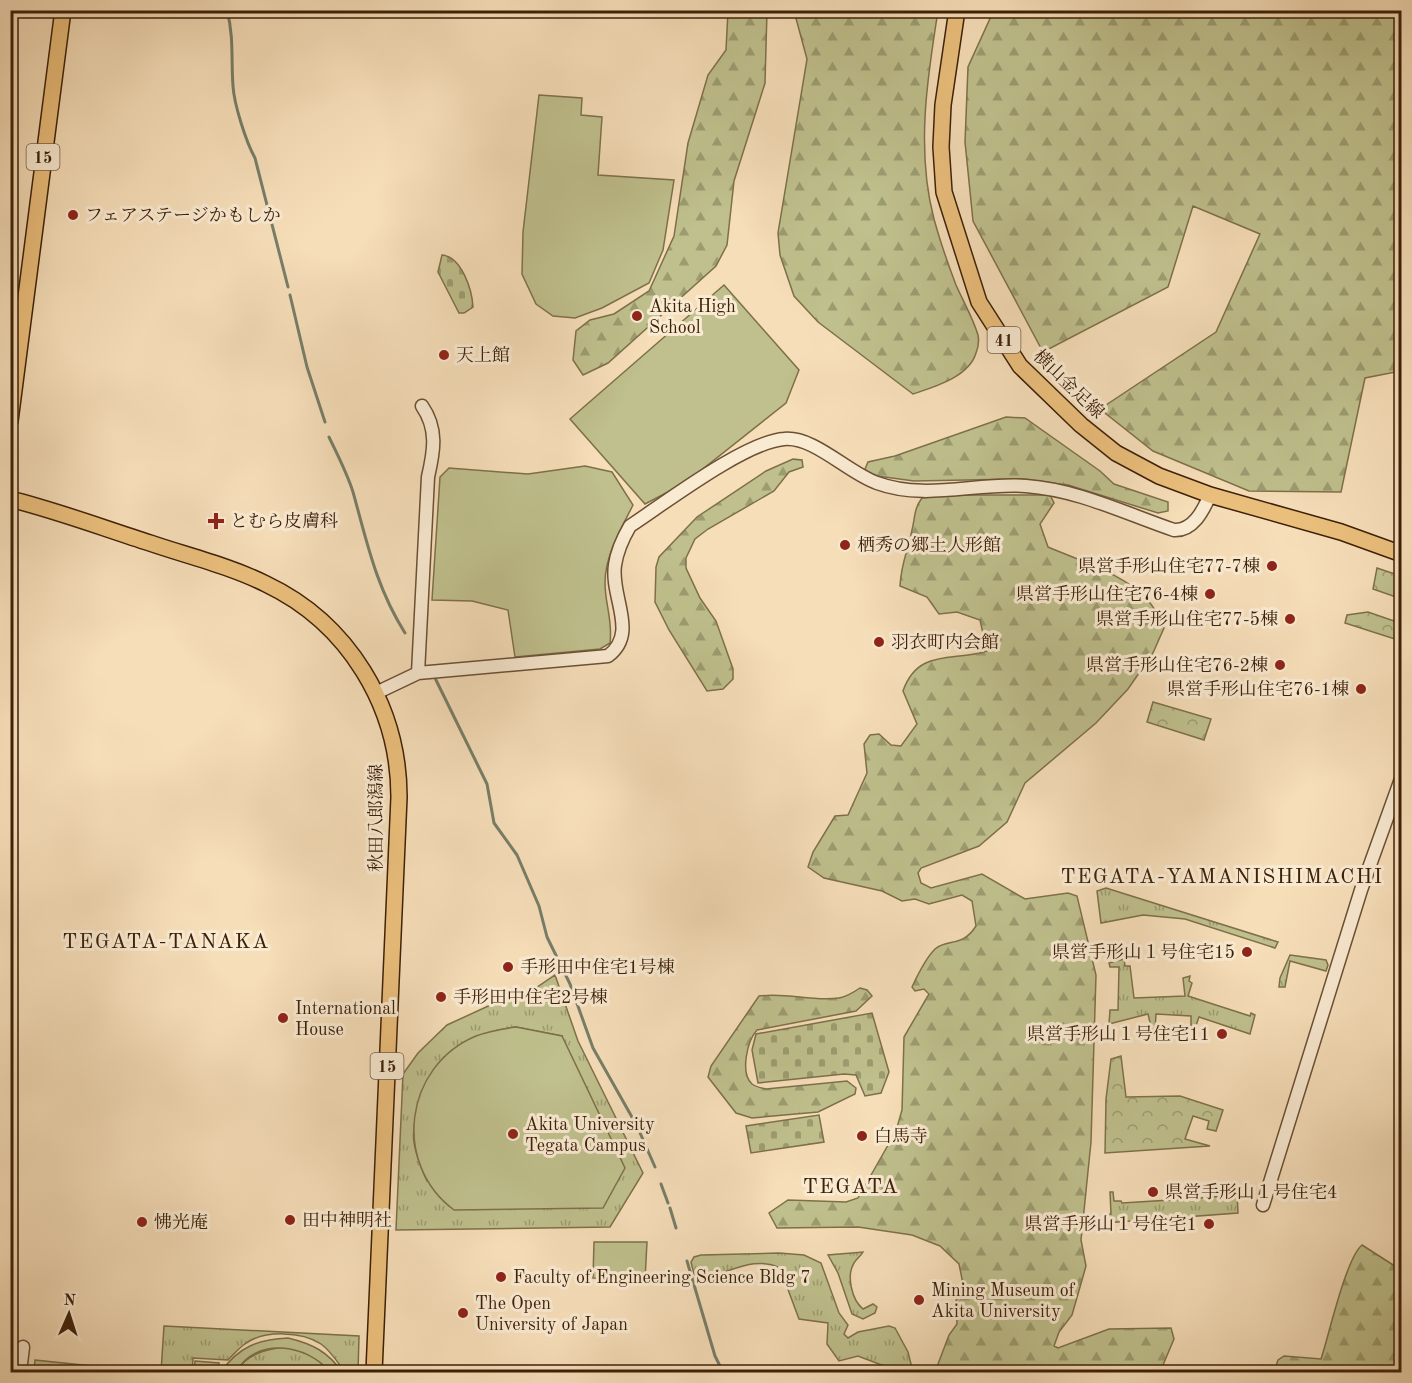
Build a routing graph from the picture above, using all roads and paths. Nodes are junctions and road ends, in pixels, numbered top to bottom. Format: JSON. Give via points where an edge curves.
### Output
{"nodes":[{"id":1,"x":63,"y":10,"type":"edge"},
{"id":2,"x":957,"y":10,"type":"edge"},
{"id":3,"x":422,"y":406,"type":"dead end"},
{"id":4,"x":10,"y":421,"type":"edge"},
{"id":5,"x":1210,"y":495,"type":"junction"},
{"id":6,"x":10,"y":499,"type":"edge"},
{"id":7,"x":1401,"y":554,"type":"edge"},
{"id":8,"x":418,"y":673,"type":"junction"},
{"id":9,"x":376,"y":693,"type":"junction"},
{"id":10,"x":1401,"y":776,"type":"edge"},
{"id":11,"x":1263,"y":1206,"type":"dead end"},
{"id":12,"x":23,"y":1347,"type":"dead end"},
{"id":13,"x":20,"y":1372,"type":"edge"},
{"id":14,"x":374,"y":1372,"type":"edge"}],
"edges":[{"from":1,"to":4,"type":"main road","number":"15"},
{"from":2,"to":5,"type":"main road","name":"横山金足線","number":"41","via":[[943,105],[944,192],[979,302],[1020,366],[1081,425],[1116,453],[1159,476]]},
{"from":3,"to":8,"type":"street","via":[[434,432],[435,447],[428,477]]},
{"from":5,"to":7,"type":"main road","name":"横山金足線","number":"41","via":[[1341,532]]},
{"from":5,"to":8,"type":"street","via":[[1196,519],[1181,530],[1174,530],[1063,491],[1012,485],[902,490],[856,474],[801,441],[783,439],[736,457],[630,526],[621,541],[615,567],[624,632],[621,643],[608,656]]},
{"from":6,"to":9,"type":"main road","name":"秋田八郎潟線","number":"15","via":[[236,571],[278,590],[339,637]]},
{"from":8,"to":9,"type":"street"},
{"from":9,"to":14,"type":"main road","name":"秋田八郎潟線","number":"15","via":[[394,748],[399,796]]},
{"from":10,"to":11,"type":"street","via":[[1361,890]]},
{"from":12,"to":13,"type":"street"}]}
